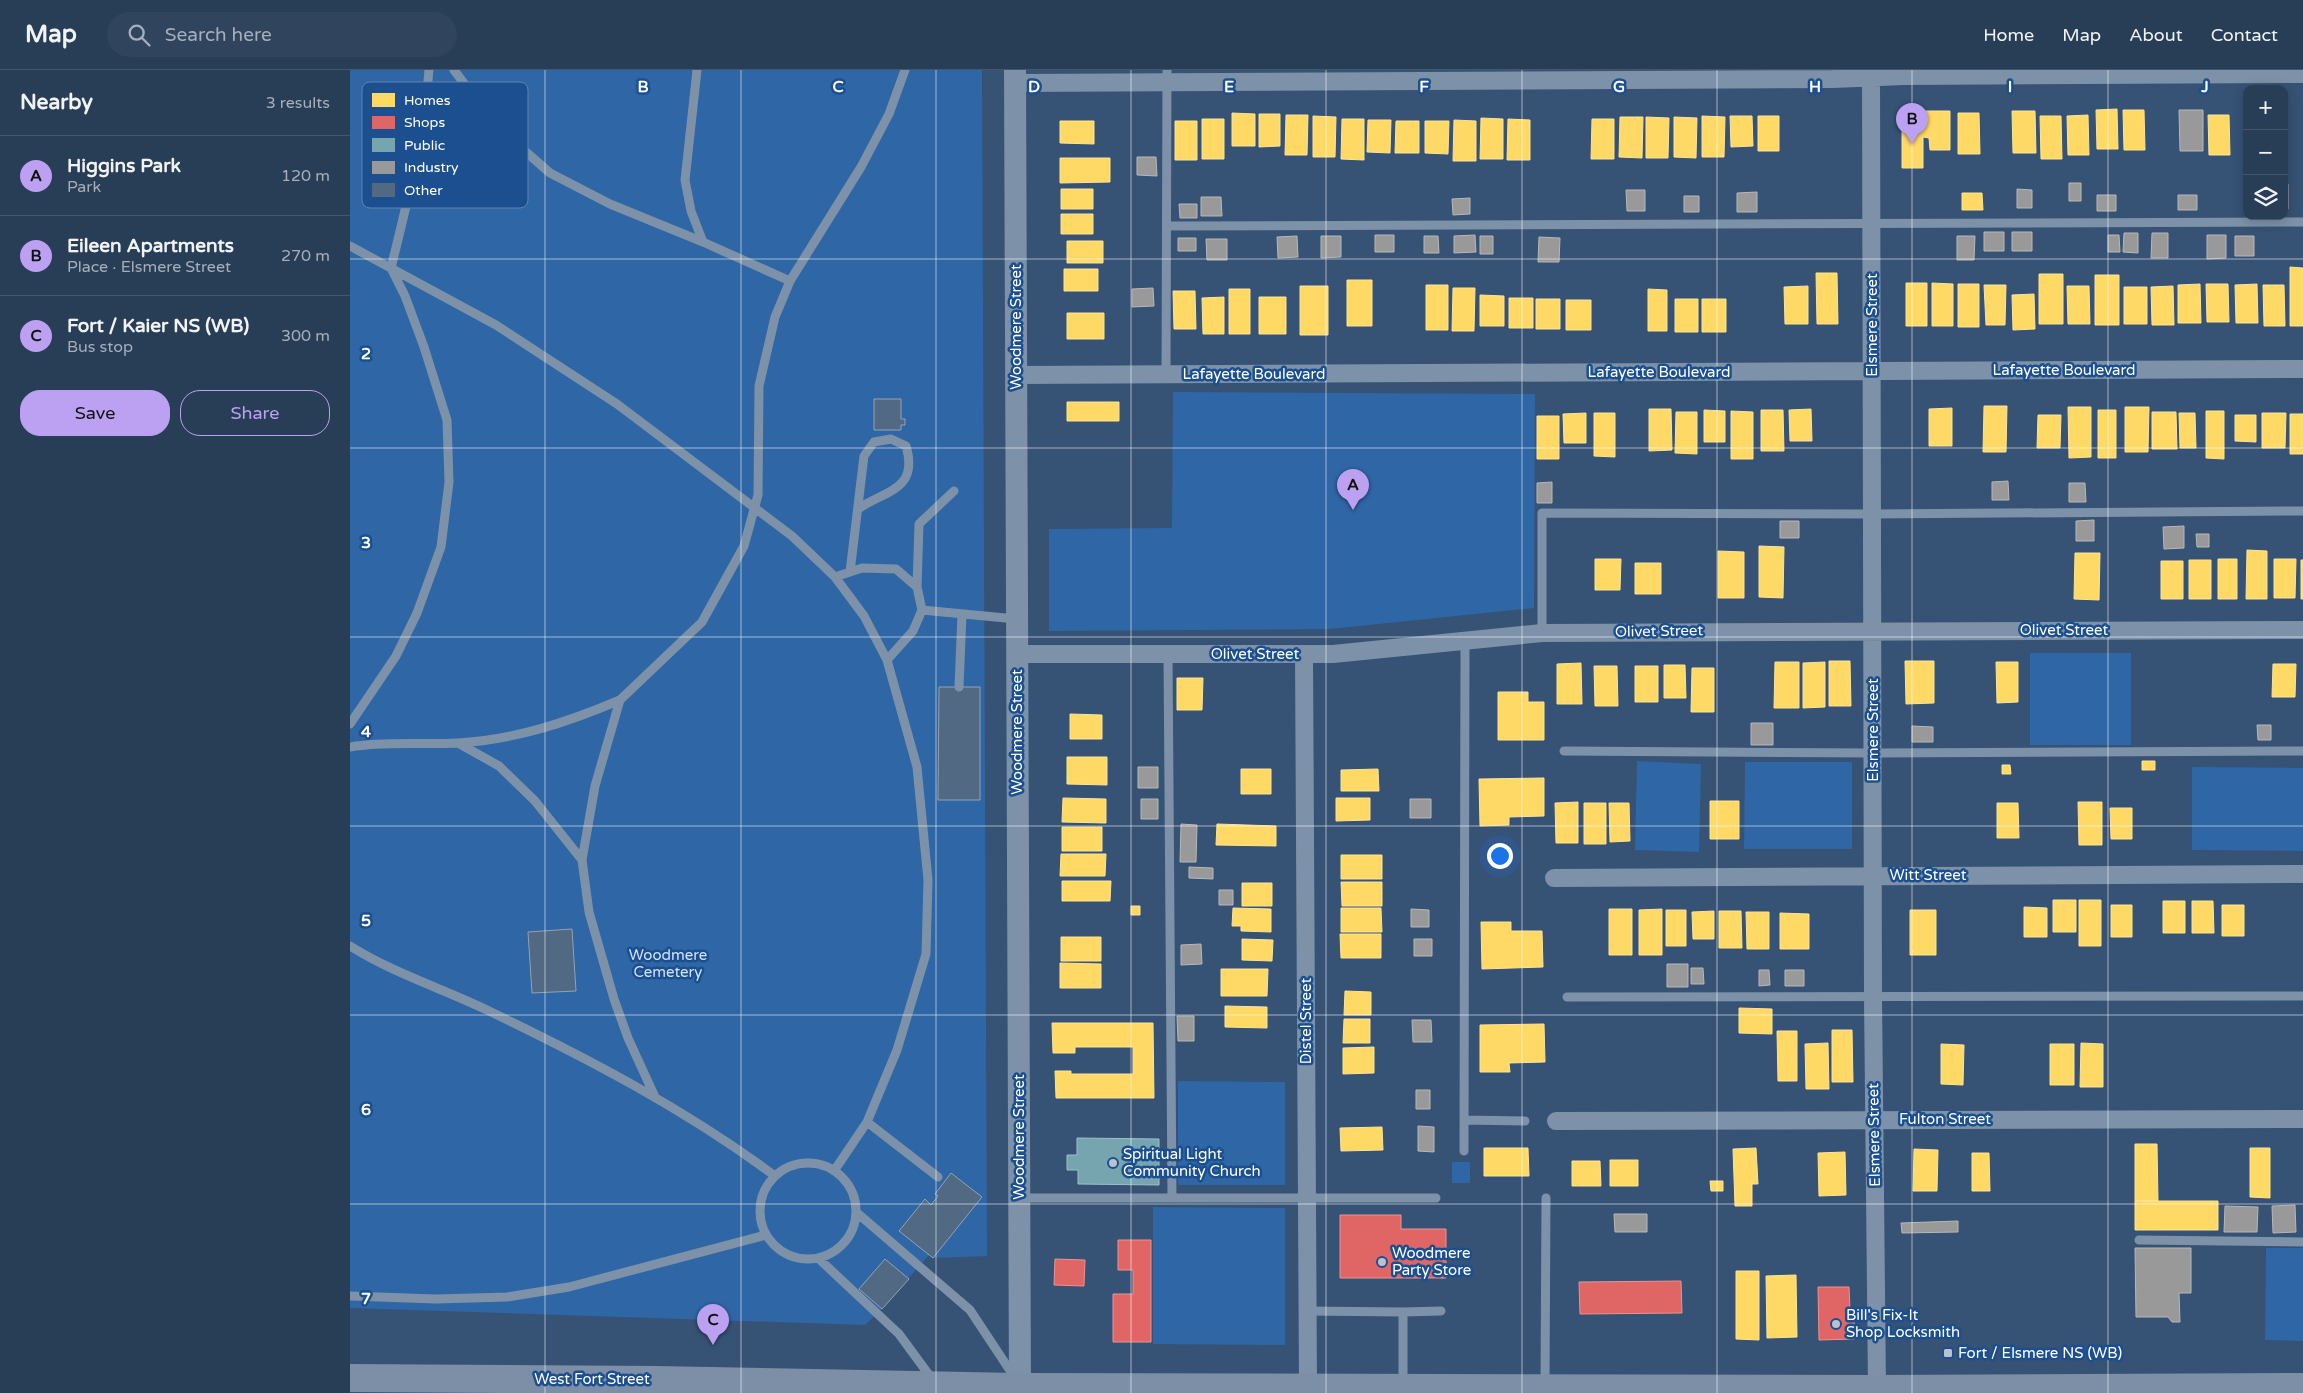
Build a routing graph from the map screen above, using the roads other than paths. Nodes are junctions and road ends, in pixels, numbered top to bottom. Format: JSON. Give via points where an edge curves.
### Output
{"nodes":[{"id":1,"x":454,"y":70,"type":"edge"},
{"id":2,"x":697,"y":70,"type":"edge"},
{"id":3,"x":904,"y":70,"type":"edge"},
{"id":4,"x":1871,"y":74,"type":"edge"},
{"id":5,"x":2303,"y":74,"type":"edge"},
{"id":6,"x":1015,"y":76,"type":"edge"},
{"id":7,"x":1167,"y":76,"type":"edge"},
{"id":8,"x":463,"y":82,"type":"edge"},
{"id":9,"x":528,"y":154,"type":"edge"},
{"id":10,"x":406,"y":208,"type":"edge"},
{"id":11,"x":1871,"y":222,"type":"junction"},
{"id":12,"x":2303,"y":222,"type":"edge"},
{"id":13,"x":1167,"y":226,"type":"junction"},
{"id":14,"x":703,"y":242,"type":"junction"},
{"id":15,"x":350,"y":246,"type":"edge"},
{"id":16,"x":391,"y":268,"type":"junction"},
{"id":17,"x":790,"y":281,"type":"junction"},
{"id":18,"x":2303,"y":369,"type":"edge"},
{"id":19,"x":1872,"y":371,"type":"junction"},
{"id":20,"x":1166,"y":374,"type":"junction"},
{"id":21,"x":1016,"y":375,"type":"junction"},
{"id":22,"x":954,"y":491,"type":"dead end"},
{"id":23,"x":755,"y":509,"type":"junction"},
{"id":24,"x":858,"y":509,"type":"junction"},
{"id":25,"x":2303,"y":511,"type":"edge"},
{"id":26,"x":1872,"y":514,"type":"junction"},
{"id":27,"x":850,"y":572,"type":"junction"},
{"id":28,"x":835,"y":577,"type":"junction"},
{"id":29,"x":917,"y":587,"type":"junction"},
{"id":30,"x":922,"y":610,"type":"junction"},
{"id":31,"x":962,"y":614,"type":"junction"},
{"id":32,"x":1016,"y":619,"type":"junction"},
{"id":33,"x":1873,"y":630,"type":"junction"},
{"id":34,"x":2303,"y":630,"type":"edge"},
{"id":35,"x":1542,"y":633,"type":"junction"},
{"id":36,"x":1465,"y":640,"type":"junction"},
{"id":37,"x":1016,"y":654,"type":"junction"},
{"id":38,"x":1168,"y":654,"type":"junction"},
{"id":39,"x":1304,"y":654,"type":"junction"},
{"id":40,"x":887,"y":660,"type":"junction"},
{"id":41,"x":959,"y":687,"type":"dead end"},
{"id":42,"x":620,"y":700,"type":"junction"},
{"id":43,"x":350,"y":724,"type":"edge"},
{"id":44,"x":458,"y":743,"type":"junction"},
{"id":45,"x":350,"y":747,"type":"edge"},
{"id":46,"x":1564,"y":751,"type":"dead end"},
{"id":47,"x":2303,"y":751,"type":"edge"},
{"id":48,"x":1873,"y":753,"type":"junction"},
{"id":49,"x":582,"y":860,"type":"junction"},
{"id":50,"x":2303,"y":874,"type":"edge"},
{"id":51,"x":1874,"y":875,"type":"junction"},
{"id":52,"x":1554,"y":878,"type":"dead end"},
{"id":53,"x":350,"y":946,"type":"edge"},
{"id":54,"x":2303,"y":996,"type":"edge"},
{"id":55,"x":1567,"y":997,"type":"dead end"},
{"id":56,"x":1873,"y":997,"type":"junction"},
{"id":57,"x":655,"y":1097,"type":"junction"},
{"id":58,"x":1874,"y":1119,"type":"junction"},
{"id":59,"x":2303,"y":1119,"type":"edge"},
{"id":60,"x":1464,"y":1120,"type":"junction"},
{"id":61,"x":1525,"y":1121,"type":"dead end"},
{"id":62,"x":1556,"y":1121,"type":"dead end"},
{"id":63,"x":867,"y":1122,"type":"junction"},
{"id":64,"x":1464,"y":1151,"type":"dead end"},
{"id":65,"x":834,"y":1171,"type":"junction"},
{"id":66,"x":775,"y":1176,"type":"junction"},
{"id":67,"x":938,"y":1177,"type":"dead end"},
{"id":68,"x":1307,"y":1196,"type":"junction"},
{"id":69,"x":1172,"y":1197,"type":"junction"},
{"id":70,"x":1019,"y":1198,"type":"junction"},
{"id":71,"x":1436,"y":1198,"type":"dead end"},
{"id":72,"x":1546,"y":1198,"type":"dead end"},
{"id":73,"x":856,"y":1212,"type":"junction"},
{"id":74,"x":766,"y":1235,"type":"junction"},
{"id":75,"x":2139,"y":1240,"type":"dead end"},
{"id":76,"x":2303,"y":1242,"type":"edge"},
{"id":77,"x":818,"y":1258,"type":"junction"},
{"id":78,"x":350,"y":1296,"type":"edge"},
{"id":79,"x":1307,"y":1311,"type":"junction"},
{"id":80,"x":1441,"y":1311,"type":"dead end"},
{"id":81,"x":1403,"y":1312,"type":"junction"},
{"id":82,"x":350,"y":1378,"type":"edge"},
{"id":83,"x":937,"y":1385,"type":"junction"},
{"id":84,"x":656,"y":1386,"type":"edge"},
{"id":85,"x":2303,"y":1387,"type":"edge"},
{"id":86,"x":1308,"y":1388,"type":"junction"},
{"id":87,"x":1403,"y":1388,"type":"junction"},
{"id":88,"x":1545,"y":1388,"type":"junction"},
{"id":89,"x":1877,"y":1389,"type":"junction"},
{"id":90,"x":1020,"y":1390,"type":"edge"}],
"edges":[{"from":1,"to":8,"type":"lane"},
{"from":2,"to":14,"type":"lane","via":[[685,180],[691,211]]},
{"from":3,"to":17,"type":"lane","via":[[889,114],[862,167]]},
{"from":4,"to":5,"type":"street"},
{"from":4,"to":7,"type":"street"},
{"from":4,"to":11,"type":"street","name":"Elsmere Street"},
{"from":6,"to":7,"type":"street"},
{"from":6,"to":21,"type":"street","name":"Woodmere Street"},
{"from":7,"to":13,"type":"lane"},
{"from":9,"to":14,"type":"lane","via":[[550,173],[610,204]]},
{"from":10,"to":16,"type":"lane"},
{"from":11,"to":12,"type":"lane"},
{"from":11,"to":13,"type":"lane"},
{"from":11,"to":19,"type":"street","name":"Elsmere Street"},
{"from":13,"to":20,"type":"lane"},
{"from":14,"to":17,"type":"lane"},
{"from":15,"to":16,"type":"lane"},
{"from":16,"to":23,"type":"lane","via":[[496,325],[592,388]]},
{"from":16,"to":43,"type":"lane","via":[[424,347],[447,420],[449,482],[441,547],[417,613],[396,656]]},
{"from":17,"to":23,"type":"lane","via":[[775,317],[759,386],[758,495]]},
{"from":18,"to":19,"type":"street","name":"Lafayette Boulevard"},
{"from":19,"to":20,"type":"street","name":"Lafayette Boulevard"},
{"from":19,"to":26,"type":"street","name":"Elsmere Street"},
{"from":20,"to":21,"type":"street","name":"Lafayette Boulevard"},
{"from":21,"to":32,"type":"street","name":"Woodmere Street"},
{"from":22,"to":29,"type":"lane","via":[[919,524]]},
{"from":23,"to":28,"type":"lane","via":[[792,536]]},
{"from":23,"to":42,"type":"lane","via":[[744,546],[702,622]]},
{"from":24,"to":24,"type":"lane","via":[[905,480],[911,463],[906,446],[891,439],[874,442],[864,456]]},
{"from":24,"to":27,"type":"lane"},
{"from":25,"to":26,"type":"lane"},
{"from":26,"to":33,"type":"street","name":"Elsmere Street"},
{"from":26,"to":35,"type":"lane","via":[[1542,513]]},
{"from":27,"to":28,"type":"lane"},
{"from":27,"to":29,"type":"lane","via":[[862,568],[896,569]]},
{"from":28,"to":40,"type":"lane","via":[[864,616]]},
{"from":29,"to":30,"type":"lane"},
{"from":30,"to":31,"type":"lane"},
{"from":30,"to":40,"type":"lane","via":[[913,631]]},
{"from":31,"to":32,"type":"lane"},
{"from":31,"to":41,"type":"lane"},
{"from":32,"to":37,"type":"street","name":"Woodmere Street"},
{"from":33,"to":34,"type":"street","name":"Olivet Street"},
{"from":33,"to":35,"type":"street","name":"Olivet Street"},
{"from":33,"to":48,"type":"street","name":"Elsmere Street"},
{"from":35,"to":36,"type":"street","name":"Olivet Street"},
{"from":36,"to":39,"type":"street","name":"Olivet Street","via":[[1333,654]]},
{"from":36,"to":60,"type":"lane"},
{"from":37,"to":38,"type":"street","name":"Olivet Street"},
{"from":37,"to":70,"type":"street","name":"Woodmere Street"},
{"from":38,"to":39,"type":"street","name":"Olivet Street"},
{"from":38,"to":69,"type":"lane"},
{"from":39,"to":68,"type":"street","name":"Distel Street"},
{"from":40,"to":63,"type":"lane","via":[[917,767],[928,880],[926,954],[897,1050]]},
{"from":42,"to":44,"type":"lane","via":[[576,718],[514,736]]},
{"from":42,"to":49,"type":"lane","via":[[595,786]]},
{"from":44,"to":45,"type":"lane","via":[[377,743]]},
{"from":44,"to":49,"type":"lane","via":[[499,766],[535,801]]},
{"from":46,"to":48,"type":"lane"},
{"from":47,"to":48,"type":"lane"},
{"from":48,"to":51,"type":"street","name":"Elsmere Street"},
{"from":49,"to":57,"type":"lane","via":[[589,912],[601,960],[628,1038]]},
{"from":50,"to":51,"type":"street","name":"Witt Street"},
{"from":51,"to":52,"type":"street","name":"Witt Street"},
{"from":51,"to":56,"type":"street","name":"Elsmere Street"},
{"from":53,"to":57,"type":"lane","via":[[394,970],[484,1008],[610,1070]]},
{"from":54,"to":56,"type":"lane"},
{"from":55,"to":56,"type":"lane"},
{"from":56,"to":58,"type":"street","name":"Elsmere Street"},
{"from":57,"to":66,"type":"lane","via":[[726,1140]]},
{"from":58,"to":59,"type":"street","name":"Fulton Street"},
{"from":58,"to":62,"type":"street","name":"Fulton Street"},
{"from":58,"to":89,"type":"street","name":"Elsmere Street"},
{"from":60,"to":61,"type":"lane"},
{"from":60,"to":64,"type":"lane"},
{"from":63,"to":65,"type":"lane"},
{"from":63,"to":67,"type":"lane"},
{"from":65,"to":66,"type":"lane","via":[[813,1163],[797,1164]]},
{"from":65,"to":73,"type":"lane","via":[[852,1189]]},
{"from":66,"to":74,"type":"lane","via":[[762,1195],[759,1211]]},
{"from":68,"to":69,"type":"lane"},
{"from":68,"to":71,"type":"lane"},
{"from":68,"to":79,"type":"street","name":"Distel Street"},
{"from":69,"to":70,"type":"lane"},
{"from":70,"to":90,"type":"street","name":"Woodmere Street"},
{"from":72,"to":88,"type":"lane"},
{"from":73,"to":77,"type":"lane","via":[[850,1236],[840,1248]]},
{"from":73,"to":90,"type":"lane","via":[[970,1310]]},
{"from":74,"to":77,"type":"lane","via":[[781,1252],[795,1258]]},
{"from":74,"to":78,"type":"lane","via":[[569,1287],[506,1297]]},
{"from":75,"to":76,"type":"lane"},
{"from":77,"to":83,"type":"lane","via":[[899,1334]]},
{"from":79,"to":81,"type":"lane"},
{"from":79,"to":86,"type":"street","name":"Distel Street"},
{"from":80,"to":81,"type":"lane"},
{"from":81,"to":87,"type":"lane"},
{"from":82,"to":84,"type":"main road","name":"West Fort Street"},
{"from":83,"to":84,"type":"main road","name":"West Fort Street"},
{"from":83,"to":90,"type":"main road","name":"West Fort Street"},
{"from":85,"to":89,"type":"main road","name":"West Fort Street"},
{"from":86,"to":87,"type":"main road","name":"West Fort Street"},
{"from":86,"to":90,"type":"main road","name":"West Fort Street"},
{"from":87,"to":88,"type":"main road","name":"West Fort Street"},
{"from":88,"to":89,"type":"main road","name":"West Fort Street"}]}
